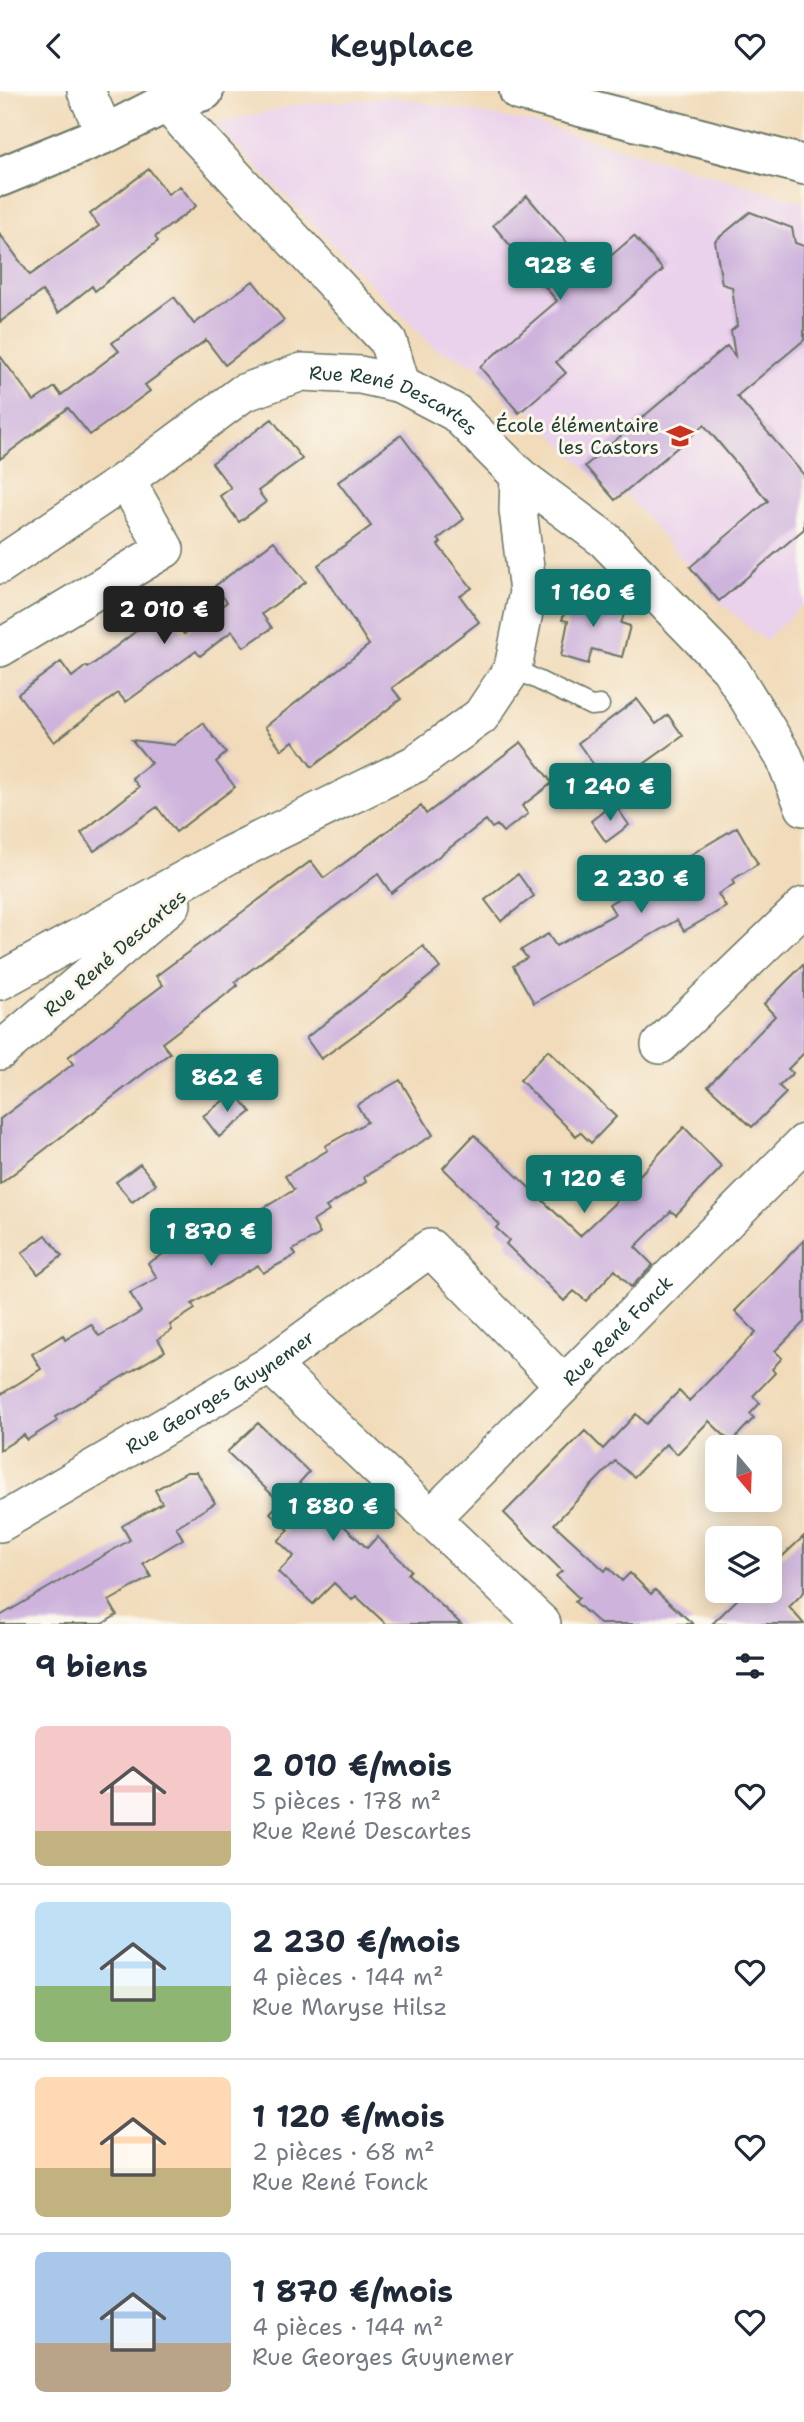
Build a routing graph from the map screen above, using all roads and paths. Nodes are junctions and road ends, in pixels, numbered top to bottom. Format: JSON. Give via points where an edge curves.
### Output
{"nodes":[{"id":1,"x":86,"y":91,"type":"edge"},
{"id":2,"x":204,"y":91,"type":"edge"},
{"id":3,"x":519,"y":91,"type":"edge"},
{"id":4,"x":166,"y":103,"type":"junction"},
{"id":5,"x":105,"y":134,"type":"junction"},
{"id":6,"x":804,"y":165,"type":"edge"},
{"id":7,"x":0,"y":177,"type":"edge"},
{"id":8,"x":401,"y":384,"type":"junction"},
{"id":9,"x":519,"y":476,"type":"junction"},
{"id":10,"x":125,"y":480,"type":"junction"},
{"id":11,"x":0,"y":565,"type":"edge"},
{"id":12,"x":0,"y":648,"type":"edge"},
{"id":13,"x":513,"y":668,"type":"junction"},
{"id":14,"x":600,"y":705,"type":"dead end"},
{"id":15,"x":804,"y":807,"type":"edge"},
{"id":16,"x":229,"y":855,"type":"junction"},
{"id":17,"x":804,"y":906,"type":"edge"},
{"id":18,"x":0,"y":981,"type":"edge"},
{"id":19,"x":660,"y":1045,"type":"dead end"},
{"id":20,"x":0,"y":1051,"type":"edge"},
{"id":21,"x":804,"y":1143,"type":"edge"},
{"id":22,"x":270,"y":1365,"type":"junction"},
{"id":23,"x":563,"y":1384,"type":"junction"},
{"id":24,"x":430,"y":1519,"type":"junction"},
{"id":25,"x":0,"y":1524,"type":"edge"},
{"id":26,"x":542,"y":1624,"type":"edge"}],
"edges":[{"from":1,"to":5,"type":"street"},
{"from":2,"to":4,"type":"street"},
{"from":3,"to":6,"type":"street"},
{"from":4,"to":5,"type":"street"},
{"from":4,"to":8,"type":"street","via":[[388,341]]},
{"from":5,"to":7,"type":"street"},
{"from":8,"to":9,"type":"street","name":"Rue René Descartes","via":[[456,413]]},
{"from":8,"to":10,"type":"street","name":"Rue René Descartes","via":[[360,375],[302,372],[243,393]]},
{"from":9,"to":13,"type":"street","name":"Rue René Descartes","via":[[528,592]]},
{"from":9,"to":15,"type":"street","via":[[605,540],[730,669],[784,757]]},
{"from":10,"to":11,"type":"street","name":"Rue René Descartes"},
{"from":10,"to":12,"type":"street","via":[[165,549]]},
{"from":13,"to":14,"type":"lane","via":[[591,706]]},
{"from":13,"to":16,"type":"street","name":"Rue René Descartes","via":[[481,716],[415,764]]},
{"from":16,"to":18,"type":"street","name":"Rue René Descartes"},
{"from":16,"to":20,"type":"street","name":"Rue René Descartes"},
{"from":17,"to":19,"type":"street"},
{"from":21,"to":23,"type":"street","name":"Rue René Fonck"},
{"from":22,"to":23,"type":"street","name":"Rue Georges Guynemer","via":[[430,1248]]},
{"from":22,"to":24,"type":"street"},
{"from":22,"to":25,"type":"street","name":"Rue Georges Guynemer"},
{"from":23,"to":24,"type":"street","name":"Rue René Fonck"},
{"from":24,"to":26,"type":"street"}]}
